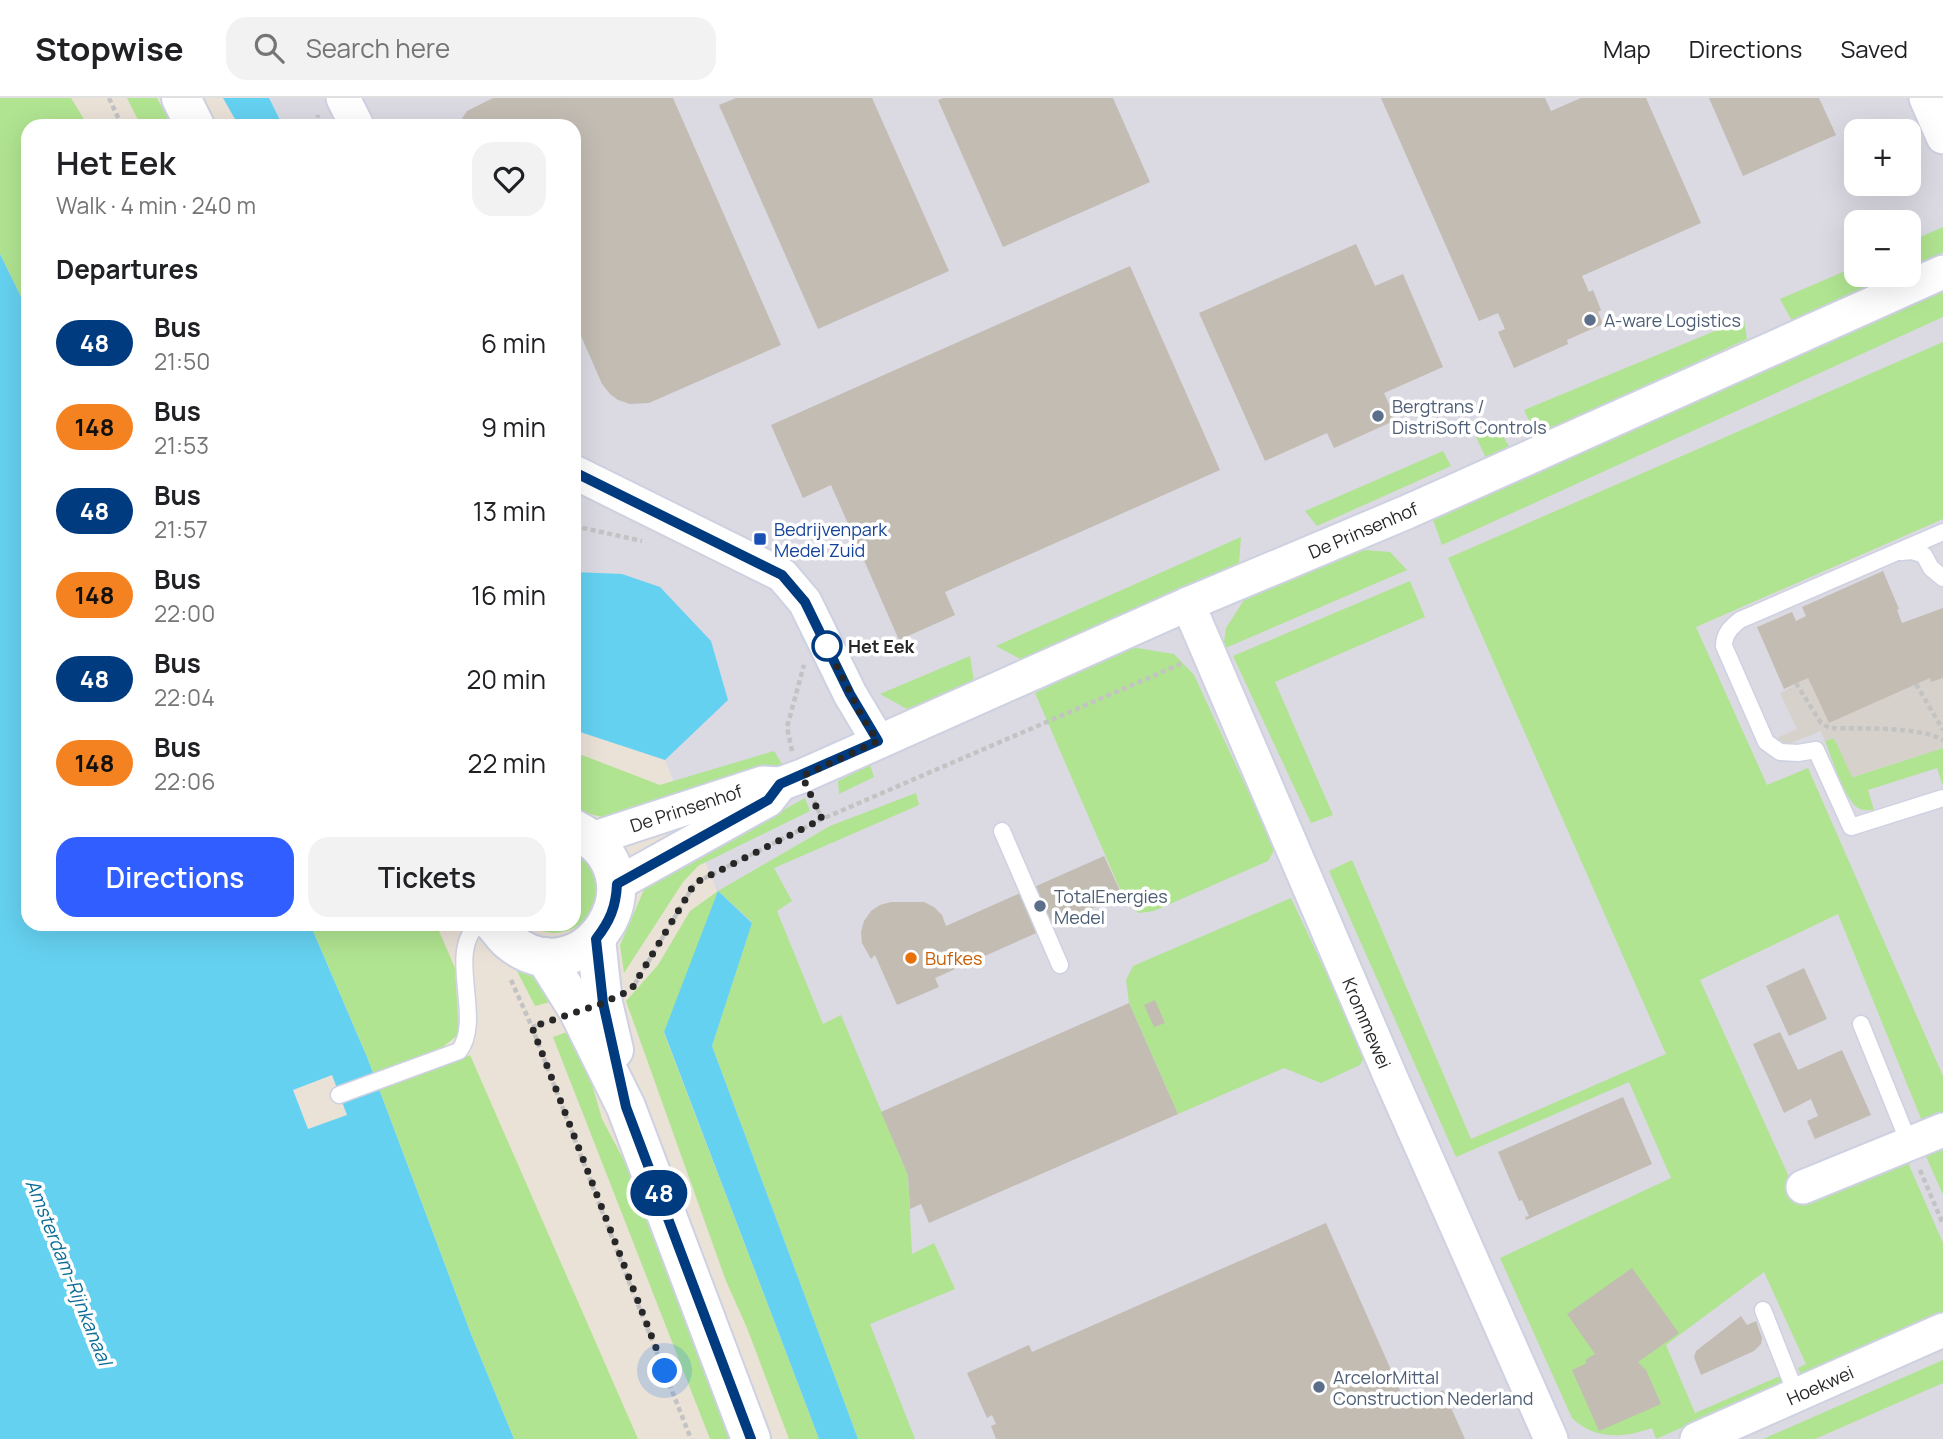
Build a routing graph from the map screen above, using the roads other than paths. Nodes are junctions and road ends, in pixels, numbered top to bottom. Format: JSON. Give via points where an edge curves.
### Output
{"nodes":[{"id":1,"x":181,"y":98,"type":"edge"},
{"id":2,"x":343,"y":98,"type":"edge"},
{"id":3,"x":1926,"y":98,"type":"edge"},
{"id":4,"x":192,"y":119,"type":"edge"},
{"id":5,"x":354,"y":119,"type":"edge"},
{"id":6,"x":1943,"y":137,"type":"edge"},
{"id":7,"x":1943,"y":272,"type":"edge"},
{"id":8,"x":581,"y":475,"type":"edge"},
{"id":9,"x":1943,"y":532,"type":"edge"},
{"id":10,"x":1895,"y":553,"type":"junction"},
{"id":11,"x":1943,"y":578,"type":"edge"},
{"id":12,"x":1188,"y":604,"type":"junction"},
{"id":13,"x":878,"y":741,"type":"junction"},
{"id":14,"x":791,"y":780,"type":"junction"},
{"id":15,"x":1943,"y":798,"type":"edge"},
{"id":16,"x":1002,"y":831,"type":"dead end"},
{"id":17,"x":583,"y":834,"type":"edge"},
{"id":18,"x":617,"y":884,"type":"junction"},
{"id":19,"x":473,"y":931,"type":"edge"},
{"id":20,"x":500,"y":931,"type":"edge"},
{"id":21,"x":596,"y":939,"type":"junction"},
{"id":22,"x":545,"y":957,"type":"junction"},
{"id":23,"x":1060,"y":965,"type":"dead end"},
{"id":24,"x":591,"y":1007,"type":"junction"},
{"id":25,"x":1861,"y":1024,"type":"dead end"},
{"id":26,"x":339,"y":1096,"type":"dead end"},
{"id":27,"x":1943,"y":1130,"type":"edge"},
{"id":28,"x":1909,"y":1143,"type":"junction"},
{"id":29,"x":1803,"y":1187,"type":"dead end"},
{"id":30,"x":1763,"y":1310,"type":"dead end"},
{"id":31,"x":1943,"y":1330,"type":"edge"},
{"id":32,"x":1797,"y":1396,"type":"junction"},
{"id":33,"x":751,"y":1439,"type":"edge"},
{"id":34,"x":1551,"y":1439,"type":"edge"},
{"id":35,"x":1698,"y":1439,"type":"edge"}],
"edges":[{"from":1,"to":4,"type":"street"},
{"from":2,"to":5,"type":"street"},
{"from":3,"to":6,"type":"street"},
{"from":7,"to":12,"type":"street","name":"De Prinsenhof","via":[[1407,512]]},
{"from":8,"to":13,"type":"street","via":[[782,575],[805,602]]},
{"from":9,"to":10,"type":"lane"},
{"from":10,"to":11,"type":"lane","via":[[1924,555],[1930,568]]},
{"from":10,"to":15,"type":"lane","via":[[1740,620],[1728,631],[1724,646],[1766,742],[1780,752],[1816,750],[1851,827]]},
{"from":12,"to":13,"type":"street","name":"De Prinsenhof"},
{"from":12,"to":34,"type":"street","name":"Krommewei"},
{"from":13,"to":14,"type":"street","name":"De Prinsenhof"},
{"from":14,"to":17,"type":"street","name":"De Prinsenhof","via":[[763,783]]},
{"from":14,"to":18,"type":"street","name":"De Prinsenhof","via":[[768,800]]},
{"from":16,"to":23,"type":"lane"},
{"from":17,"to":18,"type":"street","via":[[604,852]]},
{"from":18,"to":21,"type":"street","via":[[609,923]]},
{"from":19,"to":26,"type":"lane","via":[[464,959],[468,1035],[459,1051]]},
{"from":20,"to":22,"type":"street","via":[[526,951]]},
{"from":21,"to":22,"type":"street","via":[[564,956]]},
{"from":21,"to":24,"type":"street"},
{"from":22,"to":24,"type":"street"},
{"from":24,"to":33,"type":"street"},
{"from":25,"to":28,"type":"lane"},
{"from":27,"to":28,"type":"street"},
{"from":28,"to":29,"type":"street"},
{"from":30,"to":32,"type":"lane"},
{"from":31,"to":32,"type":"street","name":"Hoekwei"},
{"from":32,"to":35,"type":"street","name":"Hoekwei"}]}
